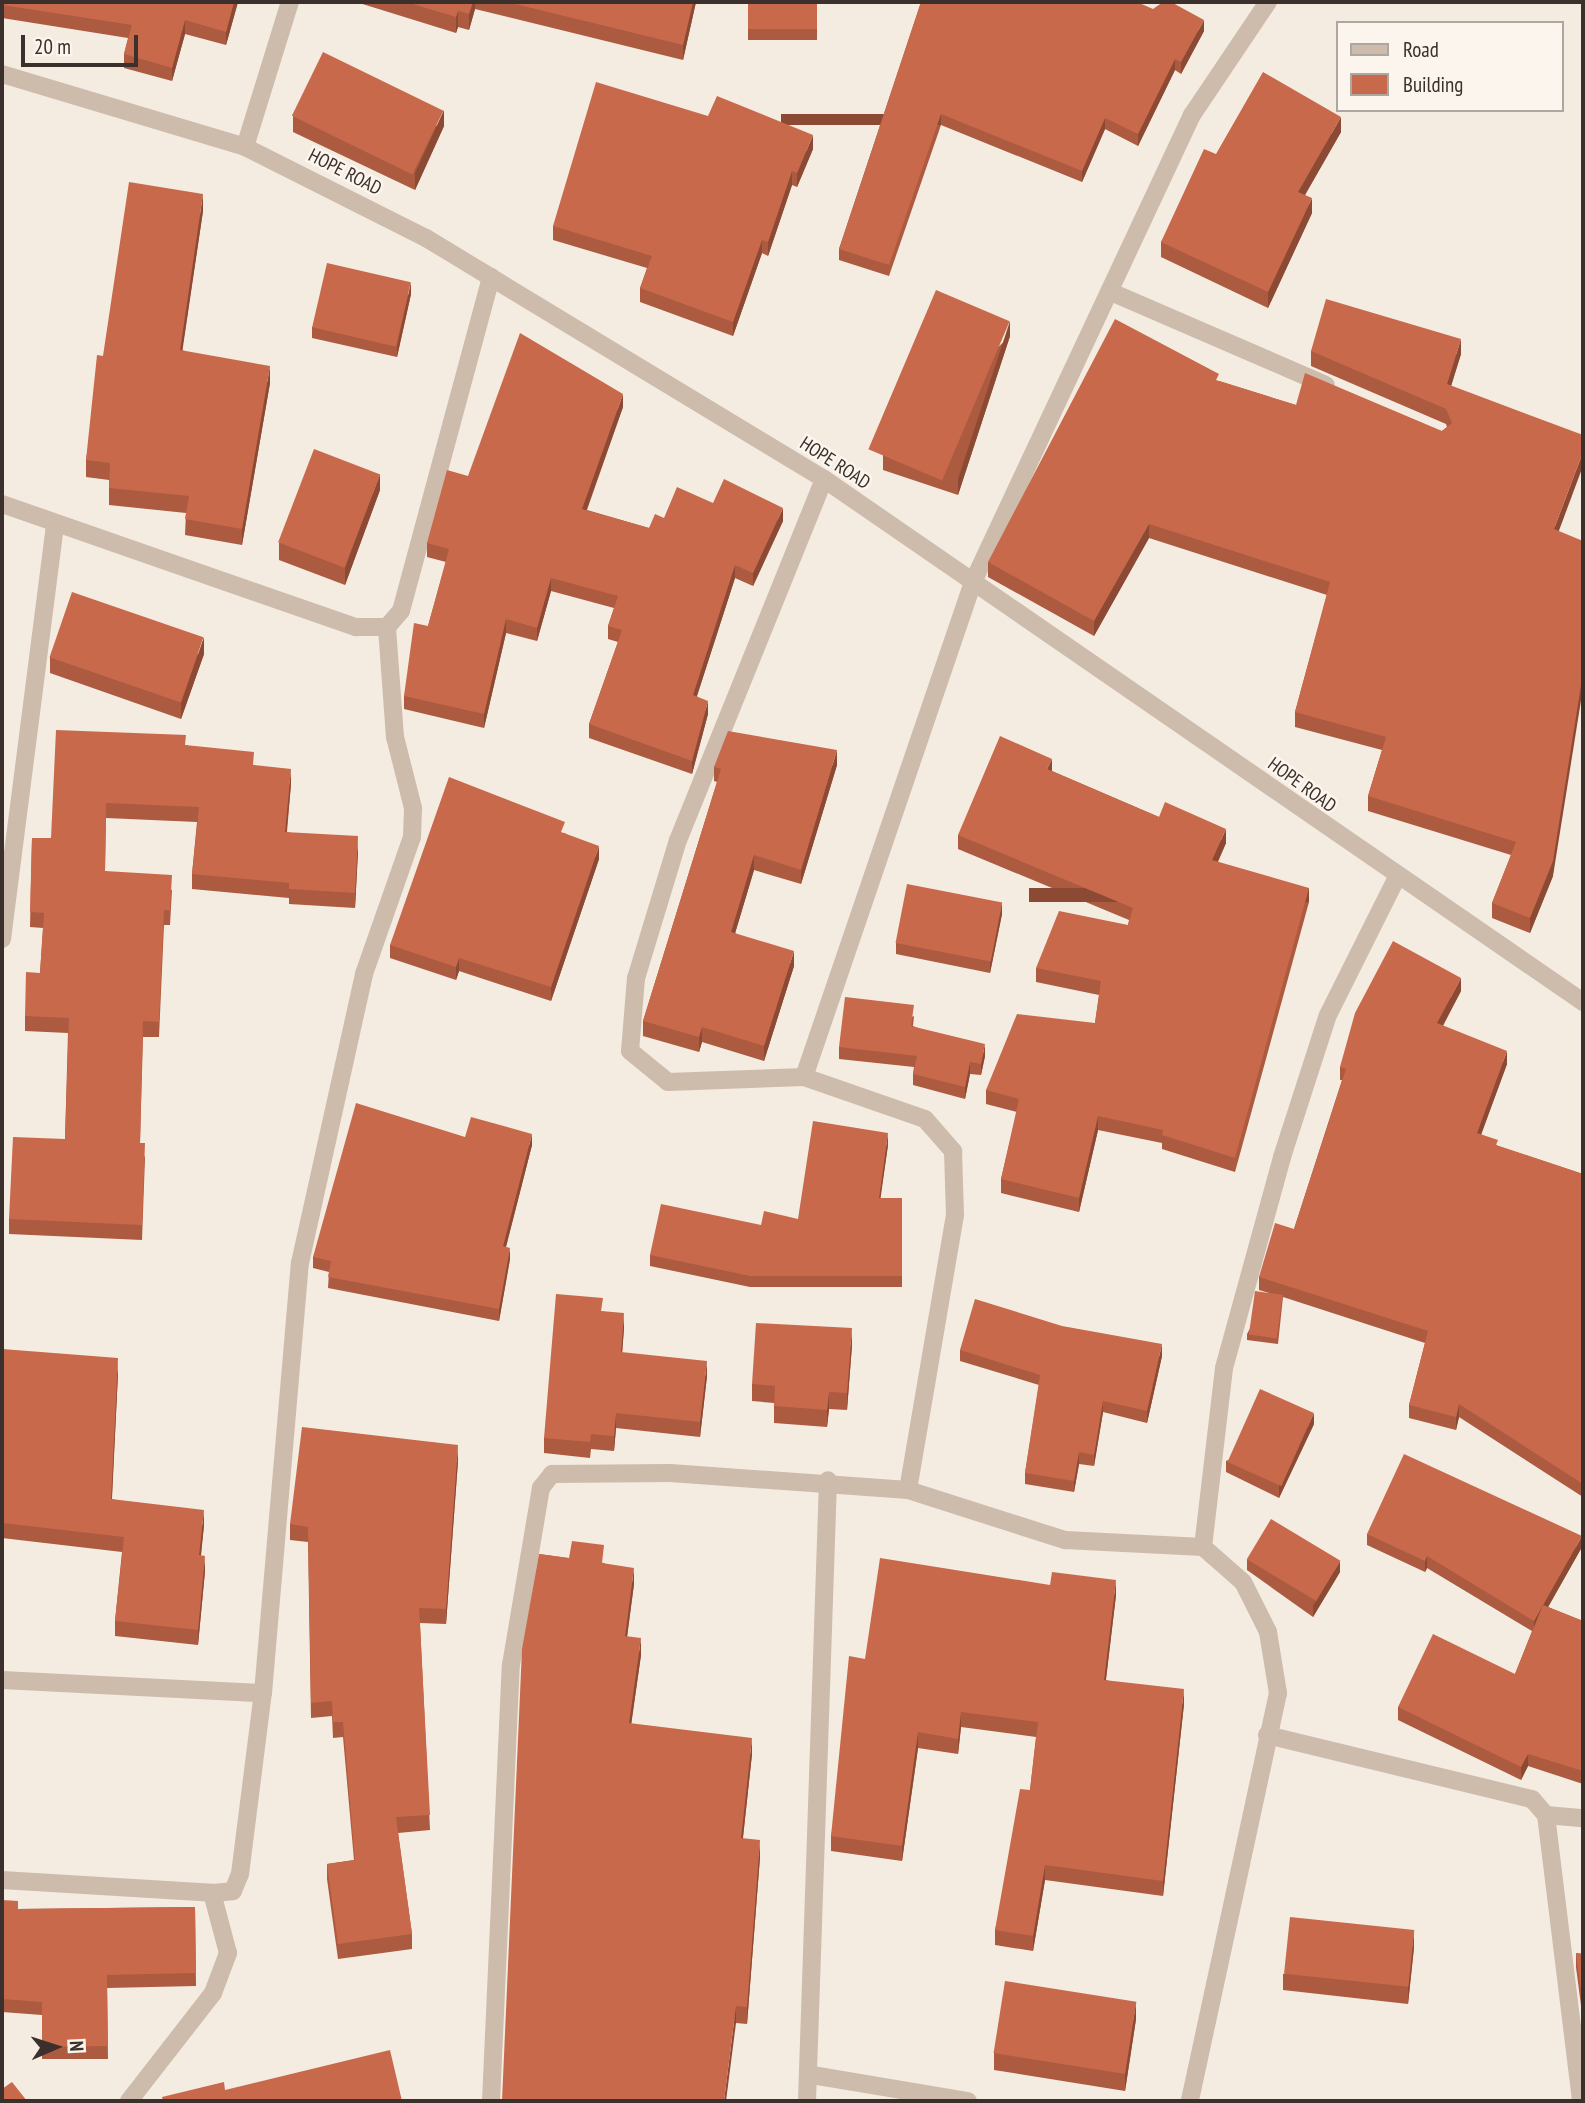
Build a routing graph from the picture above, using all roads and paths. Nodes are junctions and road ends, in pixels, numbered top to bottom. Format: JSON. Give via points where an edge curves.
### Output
{"nodes":[{"id":1,"x":290,"y":2,"type":"edge"},
{"id":2,"x":1268,"y":2,"type":"edge"},
{"id":3,"x":2,"y":74,"type":"edge"},
{"id":4,"x":245,"y":147,"type":"junction"},
{"id":5,"x":491,"y":277,"type":"junction"},
{"id":6,"x":1111,"y":292,"type":"junction"},
{"id":7,"x":1339,"y":391,"type":"edge"},
{"id":8,"x":824,"y":479,"type":"junction"},
{"id":9,"x":2,"y":504,"type":"edge"},
{"id":10,"x":55,"y":525,"type":"junction"},
{"id":11,"x":972,"y":582,"type":"junction"},
{"id":12,"x":387,"y":627,"type":"junction"},
{"id":13,"x":1396,"y":879,"type":"junction"},
{"id":14,"x":2,"y":939,"type":"edge"},
{"id":15,"x":1583,"y":1002,"type":"edge"},
{"id":16,"x":804,"y":1077,"type":"junction"},
{"id":17,"x":828,"y":1480,"type":"junction"},
{"id":18,"x":908,"y":1490,"type":"junction"},
{"id":19,"x":1203,"y":1547,"type":"junction"},
{"id":20,"x":2,"y":1681,"type":"edge"},
{"id":21,"x":263,"y":1693,"type":"junction"},
{"id":22,"x":1268,"y":1735,"type":"junction"},
{"id":23,"x":1546,"y":1815,"type":"junction"},
{"id":24,"x":1583,"y":1818,"type":"edge"},
{"id":25,"x":2,"y":1880,"type":"edge"},
{"id":26,"x":212,"y":1893,"type":"junction"},
{"id":27,"x":812,"y":2075,"type":"junction"},
{"id":28,"x":129,"y":2101,"type":"edge"},
{"id":29,"x":491,"y":2101,"type":"edge"},
{"id":30,"x":807,"y":2101,"type":"edge"},
{"id":31,"x":968,"y":2101,"type":"edge"},
{"id":32,"x":1190,"y":2101,"type":"edge"},
{"id":33,"x":1581,"y":2101,"type":"edge"}],
"edges":[{"from":1,"to":4,"type":"street"},
{"from":2,"to":6,"type":"street","via":[[1192,115]]},
{"from":3,"to":4,"type":"street","name":"HOPE ROAD"},
{"from":4,"to":5,"type":"street","name":"HOPE ROAD","via":[[326,184]]},
{"from":5,"to":8,"type":"street","name":"HOPE ROAD"},
{"from":5,"to":12,"type":"street","via":[[401,611]]},
{"from":6,"to":7,"type":"street"},
{"from":6,"to":11,"type":"street"},
{"from":8,"to":11,"type":"street","name":"HOPE ROAD"},
{"from":8,"to":16,"type":"street","via":[[678,840],[636,978],[630,1051],[668,1082]]},
{"from":9,"to":10,"type":"street"},
{"from":10,"to":12,"type":"street","via":[[356,627]]},
{"from":10,"to":14,"type":"street"},
{"from":11,"to":13,"type":"street","name":"HOPE ROAD"},
{"from":11,"to":16,"type":"street"},
{"from":12,"to":21,"type":"street","via":[[395,737],[414,808],[412,837],[364,974],[300,1263]]},
{"from":13,"to":15,"type":"street","name":"HOPE ROAD"},
{"from":13,"to":19,"type":"street","via":[[1328,1015],[1282,1157],[1224,1368]]},
{"from":16,"to":18,"type":"street","via":[[925,1119],[953,1151],[956,1215]]},
{"from":17,"to":18,"type":"street"},
{"from":17,"to":27,"type":"street","via":[[816,1688]]},
{"from":17,"to":29,"type":"street","via":[[552,1474],[541,1488],[511,1665]]},
{"from":18,"to":19,"type":"street","via":[[1065,1540]]},
{"from":19,"to":22,"type":"street","via":[[1243,1582],[1268,1632],[1278,1693]]},
{"from":20,"to":21,"type":"street"},
{"from":21,"to":26,"type":"street","via":[[240,1874],[233,1891]]},
{"from":22,"to":23,"type":"street","via":[[1532,1799]]},
{"from":22,"to":32,"type":"street"},
{"from":23,"to":24,"type":"street"},
{"from":23,"to":33,"type":"street"},
{"from":25,"to":26,"type":"street"},
{"from":26,"to":28,"type":"street","via":[[228,1953],[213,1993]]},
{"from":27,"to":30,"type":"street"},
{"from":27,"to":31,"type":"street"}]}
